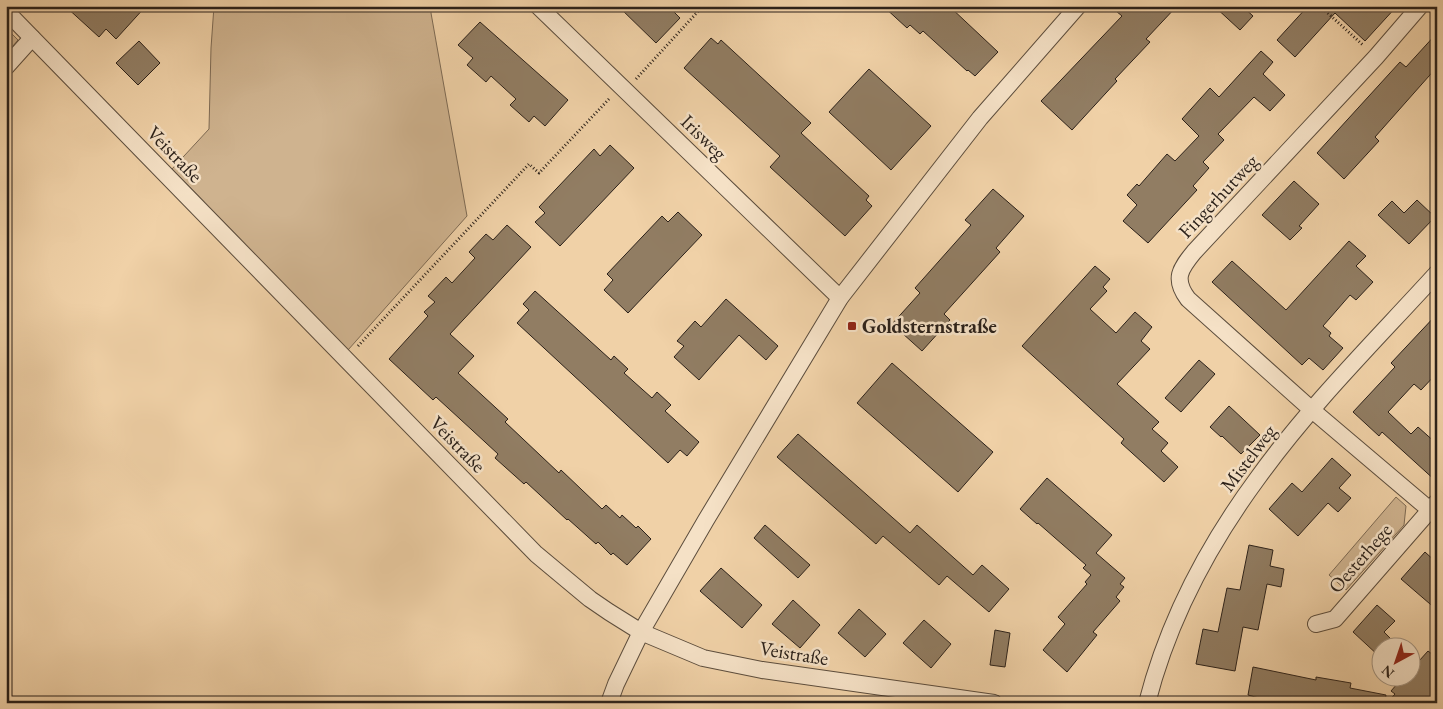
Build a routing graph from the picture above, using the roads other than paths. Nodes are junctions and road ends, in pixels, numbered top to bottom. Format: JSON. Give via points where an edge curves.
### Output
{"nodes":[{"id":1,"x":538,"y":6,"type":"edge"},
{"id":2,"x":1078,"y":6,"type":"edge"},
{"id":3,"x":1420,"y":6,"type":"edge"},
{"id":4,"x":6,"y":11,"type":"edge"},
{"id":5,"x":32,"y":38,"type":"junction"},
{"id":6,"x":6,"y":66,"type":"edge"},
{"id":7,"x":1437,"y":273,"type":"edge"},
{"id":8,"x":840,"y":298,"type":"junction"},
{"id":9,"x":1312,"y":410,"type":"junction"},
{"id":10,"x":1433,"y":506,"type":"edge"},
{"id":11,"x":1316,"y":624,"type":"dead end"},
{"id":12,"x":641,"y":632,"type":"junction"},
{"id":13,"x":609,"y":703,"type":"edge"},
{"id":14,"x":994,"y":703,"type":"edge"},
{"id":15,"x":1147,"y":703,"type":"edge"}],
"edges":[{"from":1,"to":8,"type":"street","name":"Irisweg"},
{"from":2,"to":8,"type":"street","via":[[980,118]]},
{"from":3,"to":9,"type":"street","name":"Fingerhutweg","via":[[1194,252],[1179,278],[1181,290],[1188,299]]},
{"from":4,"to":5,"type":"street","name":"Veistraße"},
{"from":5,"to":6,"type":"street"},
{"from":5,"to":12,"type":"street","name":"Veistraße","via":[[536,554],[590,599]]},
{"from":7,"to":9,"type":"street","name":"Mistelweg"},
{"from":8,"to":12,"type":"street"},
{"from":9,"to":10,"type":"street","name":"Oesterhege"},
{"from":9,"to":15,"type":"street","name":"Mistelweg","via":[[1258,477],[1210,550],[1170,632]]},
{"from":10,"to":11,"type":"street","name":"Oesterhege","via":[[1335,619]]},
{"from":12,"to":13,"type":"street"},
{"from":12,"to":14,"type":"street","name":"Veistraße","via":[[703,658],[762,670]]}]}
